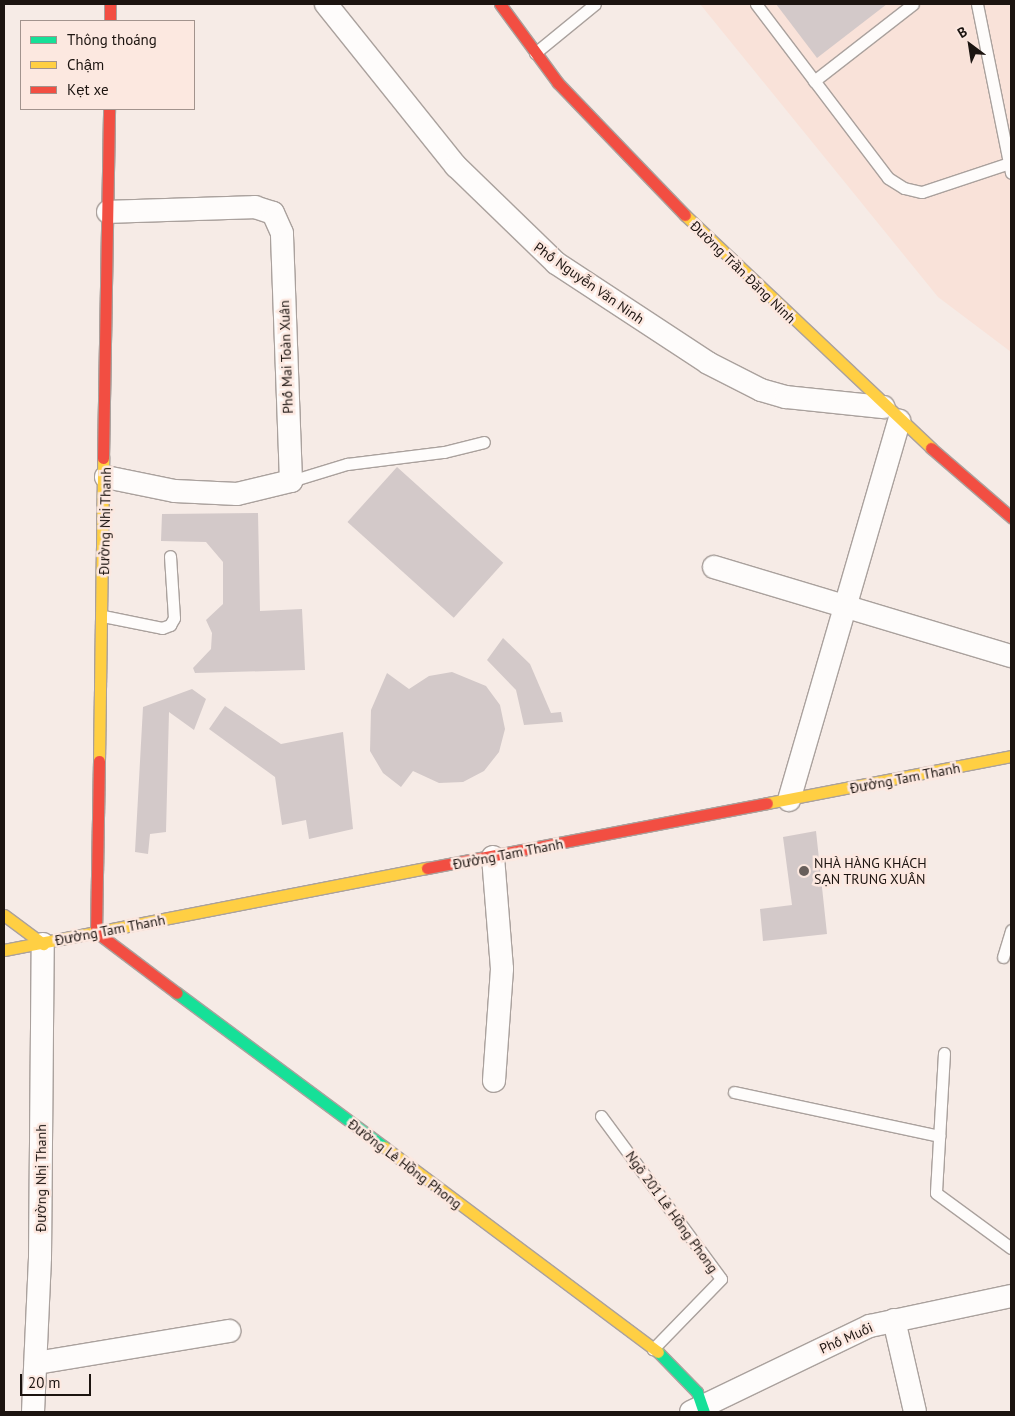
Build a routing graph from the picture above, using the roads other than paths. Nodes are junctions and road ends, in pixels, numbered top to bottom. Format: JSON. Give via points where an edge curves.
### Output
{"nodes":[{"id":1,"x":110,"y":4,"type":"edge"},
{"id":2,"x":326,"y":4,"type":"edge"},
{"id":3,"x":500,"y":4,"type":"edge"},
{"id":4,"x":595,"y":4,"type":"edge"},
{"id":5,"x":756,"y":4,"type":"edge"},
{"id":6,"x":913,"y":4,"type":"edge"},
{"id":7,"x":976,"y":4,"type":"edge"},
{"id":8,"x":110,"y":20,"type":"edge"},
{"id":9,"x":535,"y":53,"type":"junction"},
{"id":10,"x":814,"y":81,"type":"junction"},
{"id":11,"x":109,"y":110,"type":"edge"},
{"id":12,"x":1010,"y":168,"type":"edge"},
{"id":13,"x":108,"y":212,"type":"junction"},
{"id":14,"x":891,"y":414,"type":"junction"},
{"id":15,"x":484,"y":442,"type":"dead end"},
{"id":16,"x":106,"y":477,"type":"junction"},
{"id":17,"x":291,"y":481,"type":"junction"},
{"id":18,"x":1011,"y":517,"type":"edge"},
{"id":19,"x":170,"y":556,"type":"dead end"},
{"id":20,"x":714,"y":567,"type":"dead end"},
{"id":21,"x":845,"y":606,"type":"junction"},
{"id":22,"x":103,"y":616,"type":"junction"},
{"id":23,"x":1011,"y":656,"type":"edge"},
{"id":24,"x":1011,"y":756,"type":"edge"},
{"id":25,"x":789,"y":800,"type":"junction"},
{"id":26,"x":493,"y":857,"type":"junction"},
{"id":27,"x":4,"y":916,"type":"edge"},
{"id":28,"x":1011,"y":930,"type":"edge"},
{"id":29,"x":96,"y":932,"type":"junction"},
{"id":30,"x":42,"y":944,"type":"junction"},
{"id":31,"x":4,"y":950,"type":"edge"},
{"id":32,"x":1003,"y":957,"type":"dead end"},
{"id":33,"x":944,"y":1053,"type":"dead end"},
{"id":34,"x":494,"y":1081,"type":"dead end"},
{"id":35,"x":734,"y":1092,"type":"dead end"},
{"id":36,"x":601,"y":1116,"type":"dead end"},
{"id":37,"x":939,"y":1136,"type":"junction"},
{"id":38,"x":1011,"y":1248,"type":"edge"},
{"id":39,"x":1011,"y":1296,"type":"edge"},
{"id":40,"x":894,"y":1320,"type":"junction"},
{"id":41,"x":229,"y":1331,"type":"dead end"},
{"id":42,"x":653,"y":1349,"type":"junction"},
{"id":43,"x":36,"y":1363,"type":"junction"},
{"id":44,"x":700,"y":1410,"type":"edge"},
{"id":45,"x":33,"y":1412,"type":"edge"},
{"id":46,"x":914,"y":1412,"type":"edge"}],
"edges":[{"from":1,"to":8,"type":"street"},
{"from":2,"to":14,"type":"street","name":"Phố Nguyễn Văn Ninh","via":[[456,166],[556,263],[708,363],[761,390]]},
{"from":3,"to":9,"type":"street","name":"Đường Trần Đăng Ninh"},
{"from":4,"to":9,"type":"lane"},
{"from":5,"to":10,"type":"lane"},
{"from":6,"to":10,"type":"lane"},
{"from":7,"to":12,"type":"lane"},
{"from":9,"to":14,"type":"street","name":"Đường Trần Đăng Ninh","via":[[620,152]]},
{"from":10,"to":12,"type":"lane","via":[[888,178],[904,188],[922,192]]},
{"from":11,"to":13,"type":"street","name":"Đường Nhị Thanh"},
{"from":13,"to":16,"type":"street","name":"Đường Nhị Thanh"},
{"from":13,"to":17,"type":"street","name":"Phố Mai Toàn Xuân","via":[[255,207],[274,214],[282,233]]},
{"from":14,"to":18,"type":"street","name":"Đường Trần Đăng Ninh"},
{"from":14,"to":21,"type":"street"},
{"from":15,"to":17,"type":"lane","via":[[444,452],[347,464]]},
{"from":16,"to":17,"type":"street","via":[[175,491],[237,494]]},
{"from":16,"to":22,"type":"street","name":"Đường Nhị Thanh"},
{"from":19,"to":22,"type":"lane","via":[[174,618],[170,625],[162,628]]},
{"from":20,"to":21,"type":"street"},
{"from":21,"to":23,"type":"street"},
{"from":21,"to":25,"type":"street"},
{"from":22,"to":29,"type":"street","name":"Đường Nhị Thanh"},
{"from":24,"to":25,"type":"street","name":"Đường Tam Thanh"},
{"from":25,"to":26,"type":"street","name":"Đường Tam Thanh"},
{"from":26,"to":29,"type":"street","name":"Đường Tam Thanh"},
{"from":26,"to":34,"type":"street","via":[[502,969]]},
{"from":27,"to":30,"type":"street"},
{"from":28,"to":32,"type":"lane"},
{"from":29,"to":30,"type":"street","name":"Đường Tam Thanh"},
{"from":29,"to":42,"type":"street","name":"Đường Lê Hồng Phong"},
{"from":30,"to":31,"type":"street","name":"Đường Tam Thanh"},
{"from":30,"to":43,"type":"street","name":"Đường Nhị Thanh"},
{"from":33,"to":37,"type":"lane"},
{"from":35,"to":37,"type":"lane"},
{"from":36,"to":42,"type":"lane","name":"Ngõ 201 Lê Hồng Phong","via":[[720,1279]]},
{"from":37,"to":38,"type":"lane","via":[[936,1194]]},
{"from":39,"to":40,"type":"street","name":"Phố Muối"},
{"from":40,"to":44,"type":"street","name":"Phố Muối","via":[[870,1326]]},
{"from":40,"to":46,"type":"street"},
{"from":41,"to":43,"type":"street"},
{"from":42,"to":44,"type":"street","name":"Đường Lê Hồng Phong","via":[[686,1376]]},
{"from":43,"to":45,"type":"street","name":"Đường Nhị Thanh"}]}
